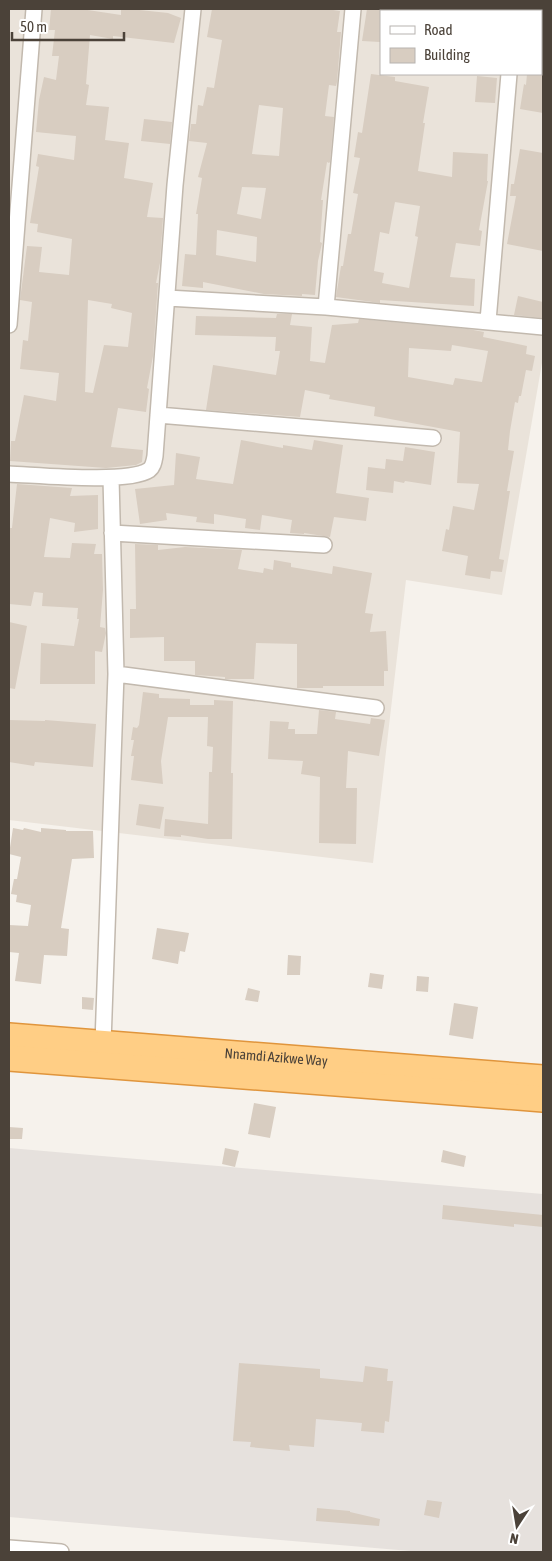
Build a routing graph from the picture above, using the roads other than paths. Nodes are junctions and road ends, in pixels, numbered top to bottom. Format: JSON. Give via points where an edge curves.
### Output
{"nodes":[{"id":1,"x":34,"y":9,"type":"edge"},
{"id":2,"x":193,"y":9,"type":"edge"},
{"id":3,"x":353,"y":9,"type":"edge"},
{"id":4,"x":509,"y":75,"type":"edge"},
{"id":5,"x":167,"y":298,"type":"junction"},
{"id":6,"x":326,"y":307,"type":"junction"},
{"id":7,"x":488,"y":321,"type":"junction"},
{"id":8,"x":9,"y":325,"type":"edge"},
{"id":9,"x":543,"y":327,"type":"edge"},
{"id":10,"x":158,"y":415,"type":"junction"},
{"id":11,"x":433,"y":438,"type":"dead end"},
{"id":12,"x":9,"y":474,"type":"edge"},
{"id":13,"x":111,"y":478,"type":"junction"},
{"id":14,"x":112,"y":533,"type":"junction"},
{"id":15,"x":324,"y":546,"type":"dead end"},
{"id":16,"x":116,"y":674,"type":"junction"},
{"id":17,"x":376,"y":708,"type":"dead end"},
{"id":18,"x":9,"y":1036,"type":"edge"},
{"id":19,"x":103,"y":1043,"type":"junction"},
{"id":20,"x":9,"y":1058,"type":"edge"},
{"id":21,"x":543,"y":1078,"type":"edge"},
{"id":22,"x":543,"y":1100,"type":"edge"},
{"id":23,"x":9,"y":1548,"type":"edge"},
{"id":24,"x":61,"y":1552,"type":"edge"}],
"edges":[{"from":1,"to":8,"type":"street"},
{"from":2,"to":5,"type":"street"},
{"from":3,"to":6,"type":"street"},
{"from":4,"to":7,"type":"street"},
{"from":5,"to":6,"type":"street"},
{"from":5,"to":10,"type":"street"},
{"from":6,"to":7,"type":"street"},
{"from":7,"to":9,"type":"street"},
{"from":10,"to":11,"type":"street"},
{"from":10,"to":13,"type":"street","via":[[153,465],[143,472]]},
{"from":12,"to":13,"type":"street"},
{"from":13,"to":14,"type":"street"},
{"from":14,"to":15,"type":"street"},
{"from":14,"to":16,"type":"street"},
{"from":16,"to":17,"type":"street"},
{"from":16,"to":19,"type":"street"},
{"from":18,"to":19,"type":"highway","name":"Nnamdi Azikwe Way"},
{"from":19,"to":21,"type":"highway","name":"Nnamdi Azikwe Way"},
{"from":20,"to":22,"type":"highway","name":"Nnamdi Azikwe Way"},
{"from":23,"to":24,"type":"street"}]}
